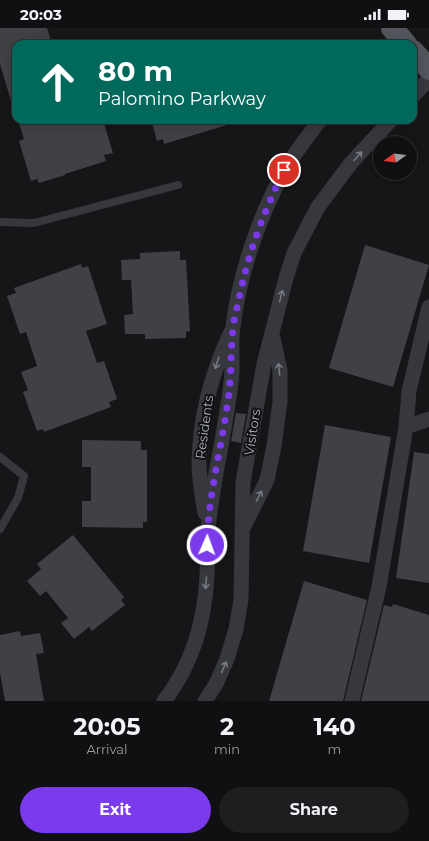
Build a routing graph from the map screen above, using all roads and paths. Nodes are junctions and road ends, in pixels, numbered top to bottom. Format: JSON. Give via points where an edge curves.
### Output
{"nodes":[{"id":1,"x":417,"y":56,"type":"edge"},
{"id":2,"x":429,"y":69,"type":"edge"},
{"id":3,"x":429,"y":79,"type":"edge"},
{"id":4,"x":417,"y":92,"type":"edge"},
{"id":5,"x":317,"y":124,"type":"edge"},
{"id":6,"x":387,"y":124,"type":"edge"},
{"id":7,"x":178,"y":185,"type":"dead end"},
{"id":8,"x":0,"y":222,"type":"edge"},
{"id":9,"x":429,"y":307,"type":"edge"},
{"id":10,"x":233,"y":328,"type":"junction"},
{"id":11,"x":272,"y":334,"type":"junction"},
{"id":12,"x":429,"y":419,"type":"edge"},
{"id":13,"x":406,"y":427,"type":"junction"},
{"id":14,"x":0,"y":457,"type":"edge"},
{"id":15,"x":0,"y":529,"type":"edge"},
{"id":16,"x":207,"y":530,"type":"junction"},
{"id":17,"x":242,"y":531,"type":"junction"},
{"id":18,"x":164,"y":701,"type":"edge"},
{"id":19,"x":206,"y":701,"type":"edge"},
{"id":20,"x":352,"y":701,"type":"edge"}],
"edges":[{"from":1,"to":2,"type":"main road"},
{"from":3,"to":4,"type":"street"},
{"from":5,"to":10,"type":"street","via":[[284,170],[267,206],[244,276]]},
{"from":11,"to":6,"type":"street","name":"Visitors","one_way":true,"via":[[294,253],[306,229],[333,186]]},
{"from":7,"to":8,"type":"lane","via":[[34,223]]},
{"from":9,"to":13,"type":"street","via":[[409,391]]},
{"from":10,"to":16,"type":"street","via":[[229,398]]},
{"from":10,"to":16,"type":"street","name":"Residents","one_way":true,"via":[[217,360],[202,426],[199,462]]},
{"from":11,"to":17,"type":"street","name":"Visitors","via":[[257,398],[245,474]]},
{"from":17,"to":11,"type":"street","one_way":true,"via":[[267,480],[274,446],[280,402],[280,370]]},
{"from":12,"to":13,"type":"street"},
{"from":13,"to":20,"type":"street","via":[[379,587]]},
{"from":14,"to":15,"type":"lane","via":[[24,476],[18,498]]},
{"from":16,"to":18,"type":"street","one_way":true,"via":[[206,582],[199,631],[187,663]]},
{"from":19,"to":17,"type":"street","name":"Visitors","one_way":true,"via":[[227,659],[236,629],[241,600]]}]}
